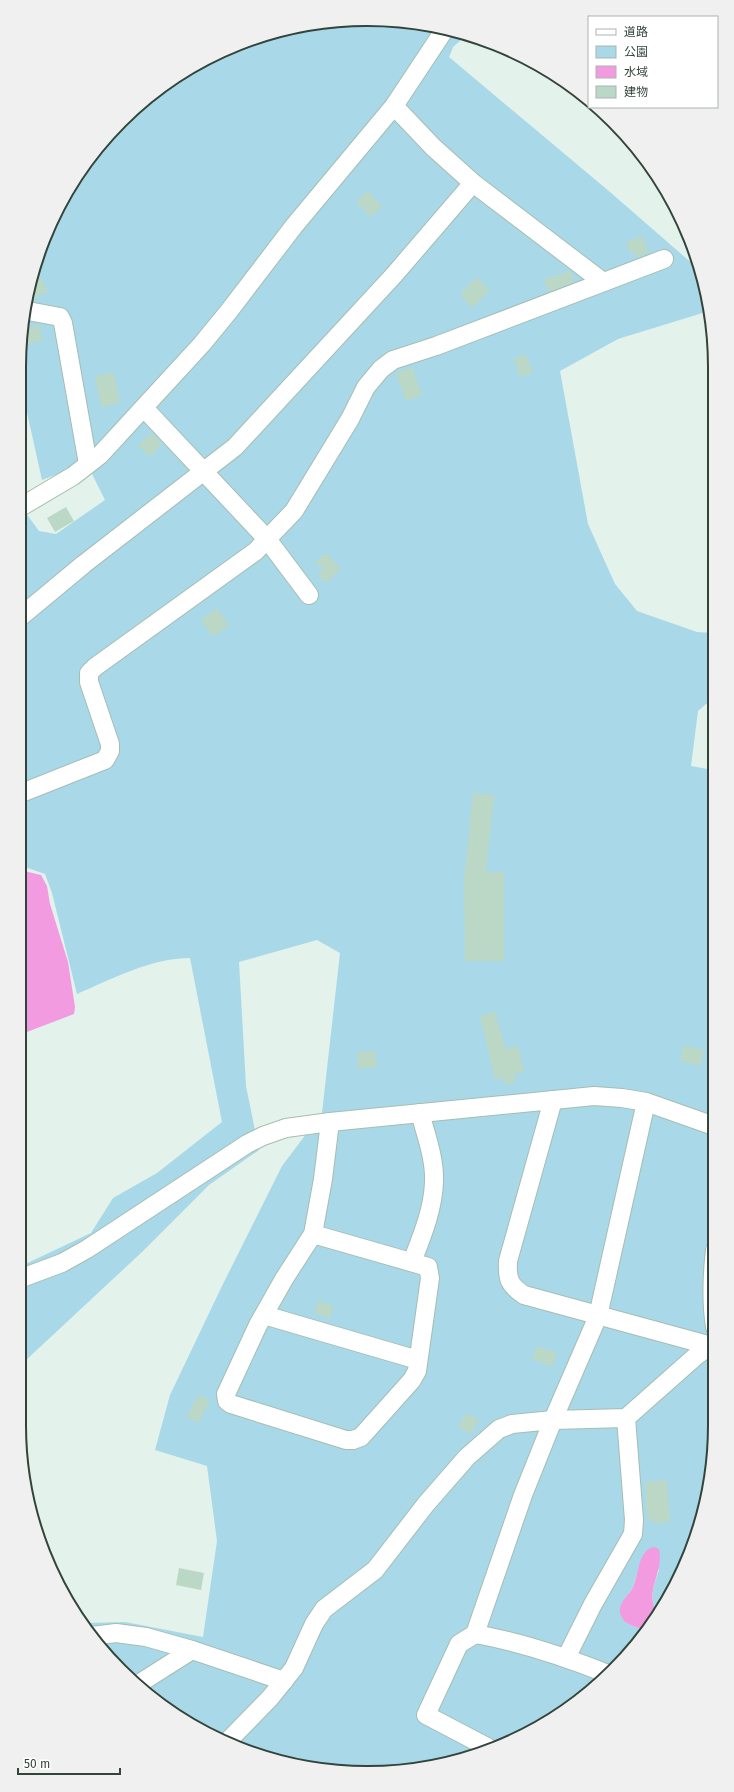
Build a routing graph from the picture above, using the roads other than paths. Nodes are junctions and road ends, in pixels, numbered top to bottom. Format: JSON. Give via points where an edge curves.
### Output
{"nodes":[{"id":1,"x":442,"y":35,"type":"edge"},
{"id":2,"x":394,"y":106,"type":"junction"},
{"id":3,"x":473,"y":183,"type":"junction"},
{"id":4,"x":664,"y":259,"type":"dead end"},
{"id":5,"x":603,"y":282,"type":"junction"},
{"id":6,"x":31,"y":312,"type":"edge"},
{"id":7,"x":144,"y":408,"type":"junction"},
{"id":8,"x":88,"y":464,"type":"junction"},
{"id":9,"x":203,"y":471,"type":"junction"},
{"id":10,"x":26,"y":504,"type":"edge"},
{"id":11,"x":267,"y":540,"type":"junction"},
{"id":12,"x":309,"y":595,"type":"dead end"},
{"id":13,"x":26,"y":612,"type":"edge"},
{"id":14,"x":26,"y":791,"type":"edge"},
{"id":15,"x":553,"y":1100,"type":"junction"},
{"id":16,"x":646,"y":1102,"type":"junction"},
{"id":17,"x":420,"y":1112,"type":"junction"},
{"id":18,"x":330,"y":1122,"type":"junction"},
{"id":19,"x":708,"y":1124,"type":"edge"},
{"id":20,"x":313,"y":1234,"type":"junction"},
{"id":21,"x":412,"y":1262,"type":"junction"},
{"id":22,"x":26,"y":1276,"type":"edge"},
{"id":23,"x":264,"y":1315,"type":"junction"},
{"id":24,"x":598,"y":1316,"type":"junction"},
{"id":25,"x":708,"y":1346,"type":"edge"},
{"id":26,"x":708,"y":1349,"type":"edge"},
{"id":27,"x":418,"y":1360,"type":"junction"},
{"id":28,"x":626,"y":1418,"type":"junction"},
{"id":29,"x":553,"y":1420,"type":"junction"},
{"id":30,"x":475,"y":1634,"type":"junction"},
{"id":31,"x":98,"y":1635,"type":"edge"},
{"id":32,"x":192,"y":1650,"type":"junction"},
{"id":33,"x":566,"y":1658,"type":"junction"},
{"id":34,"x":602,"y":1672,"type":"edge"},
{"id":35,"x":142,"y":1681,"type":"edge"},
{"id":36,"x":284,"y":1681,"type":"junction"},
{"id":37,"x":231,"y":1738,"type":"edge"},
{"id":38,"x":484,"y":1745,"type":"edge"}],
"edges":[{"from":1,"to":2,"type":"street"},
{"from":2,"to":3,"type":"street","via":[[433,147]]},
{"from":2,"to":7,"type":"street","via":[[294,226],[230,311]]},
{"from":3,"to":5,"type":"street"},
{"from":3,"to":9,"type":"street","via":[[394,275],[235,447]]},
{"from":4,"to":5,"type":"street"},
{"from":5,"to":11,"type":"street","via":[[387,364],[366,387],[350,419],[294,511]]},
{"from":6,"to":8,"type":"street","via":[[60,317],[63,323]]},
{"from":7,"to":8,"type":"street","via":[[100,455]]},
{"from":7,"to":9,"type":"street"},
{"from":8,"to":10,"type":"street"},
{"from":9,"to":11,"type":"street"},
{"from":9,"to":13,"type":"street"},
{"from":11,"to":12,"type":"street"},
{"from":11,"to":14,"type":"street","via":[[256,551],[95,666],[89,673],[89,682],[110,744],[110,751],[105,760]]},
{"from":15,"to":16,"type":"street","via":[[594,1096]]},
{"from":15,"to":17,"type":"street"},
{"from":15,"to":24,"type":"street","via":[[508,1261],[507,1276],[514,1288],[524,1295]]},
{"from":16,"to":19,"type":"street"},
{"from":16,"to":24,"type":"street"},
{"from":17,"to":18,"type":"street"},
{"from":17,"to":21,"type":"street","via":[[434,1181],[427,1221]]},
{"from":18,"to":20,"type":"street"},
{"from":18,"to":22,"type":"street","via":[[286,1128],[247,1144],[87,1249],[62,1263]]},
{"from":20,"to":21,"type":"street"},
{"from":20,"to":23,"type":"street"},
{"from":21,"to":27,"type":"street","via":[[428,1267],[430,1278]]},
{"from":23,"to":27,"type":"street"},
{"from":23,"to":27,"type":"street","via":[[226,1394],[227,1401],[346,1440],[361,1437],[412,1380],[417,1371]]},
{"from":24,"to":25,"type":"street"},
{"from":24,"to":29,"type":"street"},
{"from":26,"to":28,"type":"street","via":[[696,1356]]},
{"from":28,"to":29,"type":"street"},
{"from":28,"to":33,"type":"street","via":[[633,1534]]},
{"from":29,"to":30,"type":"street","via":[[523,1495]]},
{"from":29,"to":36,"type":"street","via":[[512,1424],[499,1429],[467,1458],[426,1504],[375,1570],[324,1609],[314,1624],[294,1668]]},
{"from":30,"to":33,"type":"street","via":[[502,1639]]},
{"from":30,"to":38,"type":"street","via":[[459,1644],[426,1715]]},
{"from":31,"to":32,"type":"street","via":[[116,1633],[139,1636]]},
{"from":32,"to":35,"type":"street"},
{"from":32,"to":36,"type":"street"},
{"from":33,"to":34,"type":"street"},
{"from":36,"to":37,"type":"street"}]}
